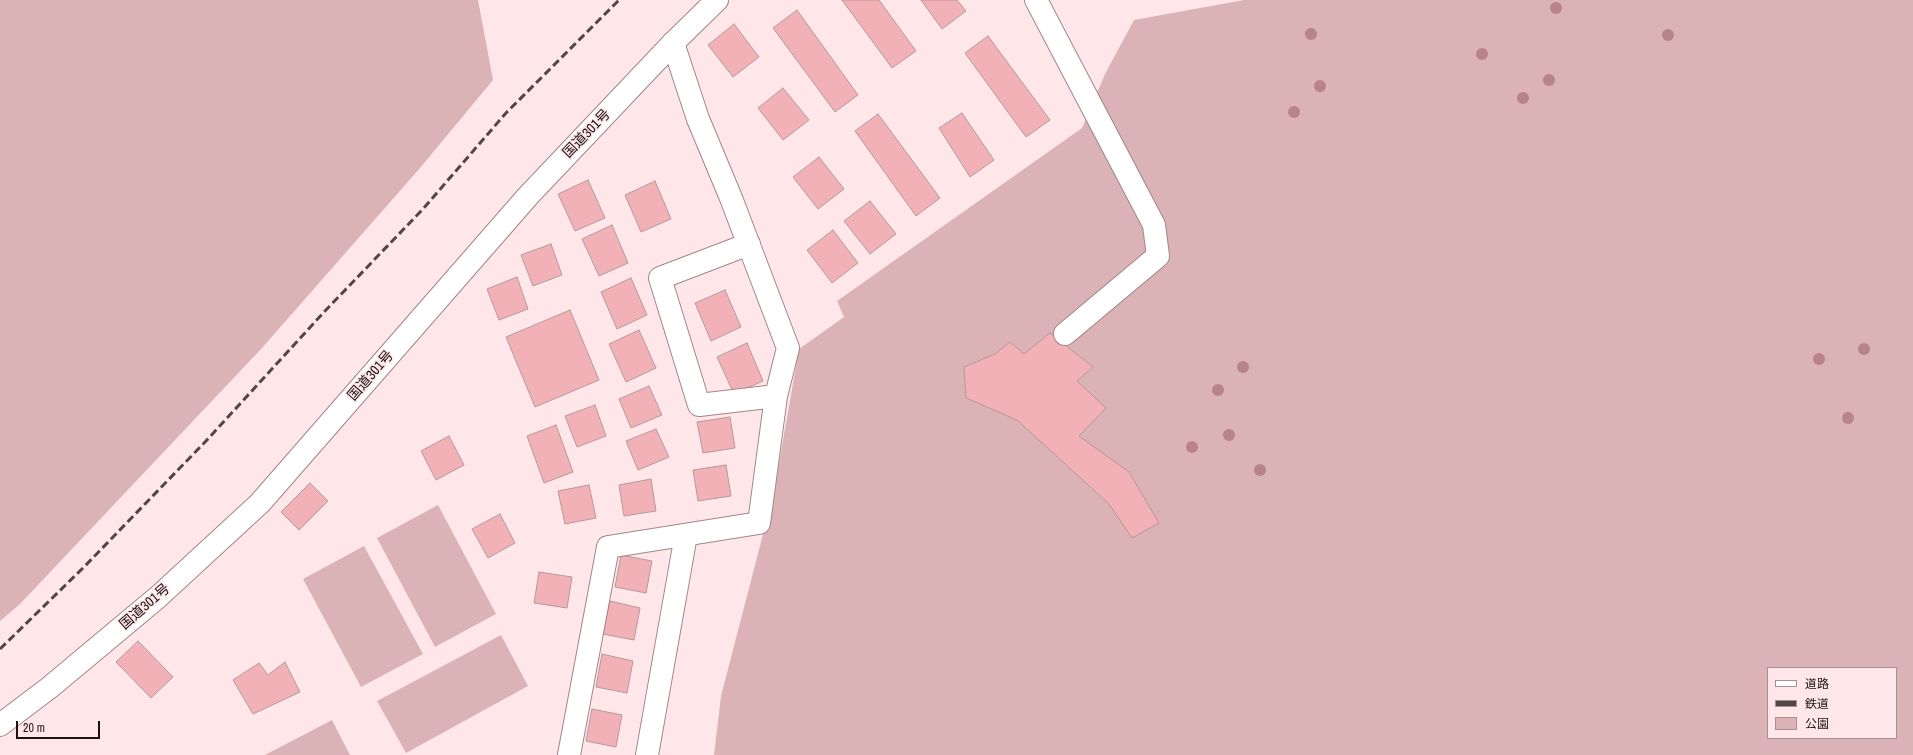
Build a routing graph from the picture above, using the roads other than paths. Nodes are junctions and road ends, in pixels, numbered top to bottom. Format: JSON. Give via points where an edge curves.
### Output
{"nodes":[{"id":1,"x":717,"y":0,"type":"edge"},
{"id":2,"x":1036,"y":0,"type":"edge"},
{"id":3,"x":673,"y":43,"type":"junction"},
{"id":4,"x":749,"y":244,"type":"junction"},
{"id":5,"x":1064,"y":334,"type":"dead end"},
{"id":6,"x":776,"y":396,"type":"junction"},
{"id":7,"x":686,"y":534,"type":"junction"},
{"id":8,"x":0,"y":725,"type":"edge"},
{"id":9,"x":569,"y":755,"type":"edge"},
{"id":10,"x":647,"y":755,"type":"edge"}],
"edges":[{"from":1,"to":3,"type":"main road","name":"国道301号"},
{"from":2,"to":5,"type":"main road","via":[[1154,225],[1158,256]]},
{"from":3,"to":4,"type":"main road","via":[[698,119]]},
{"from":3,"to":8,"type":"main road","name":"国道301号","via":[[528,196],[260,503],[158,597],[49,688]]},
{"from":4,"to":6,"type":"main road","via":[[788,348]]},
{"from":4,"to":6,"type":"main road","via":[[660,278],[699,405]]},
{"from":6,"to":7,"type":"main road","via":[[759,523]]},
{"from":7,"to":9,"type":"main road","via":[[608,547]]},
{"from":7,"to":10,"type":"main road"}]}
